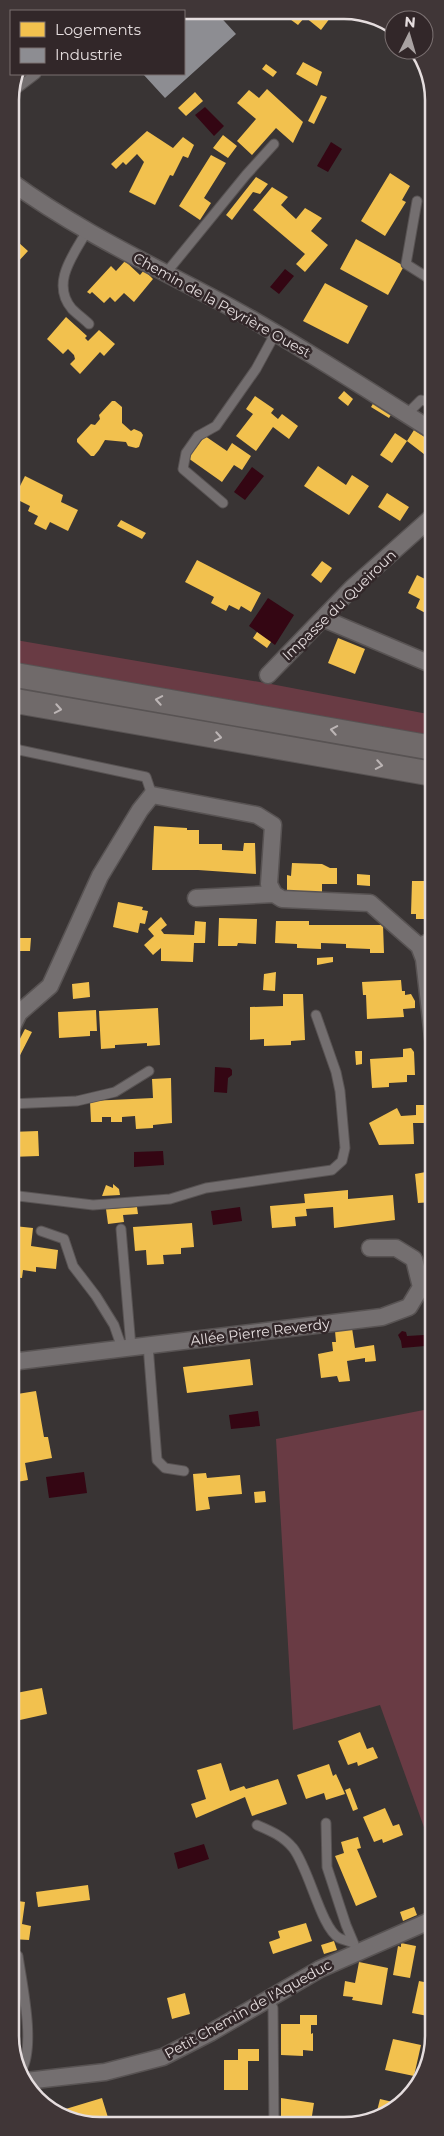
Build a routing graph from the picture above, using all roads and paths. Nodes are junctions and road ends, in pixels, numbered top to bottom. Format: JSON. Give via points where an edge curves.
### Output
{"nodes":[{"id":1,"x":35,"y":75,"type":"edge"},
{"id":2,"x":21,"y":86,"type":"edge"},
{"id":3,"x":274,"y":144,"type":"dead end"},
{"id":4,"x":19,"y":188,"type":"edge"},
{"id":5,"x":417,"y":201,"type":"dead end"},
{"id":6,"x":87,"y":231,"type":"junction"},
{"id":7,"x":166,"y":273,"type":"junction"},
{"id":8,"x":425,"y":276,"type":"edge"},
{"id":9,"x":90,"y":324,"type":"dead end"},
{"id":10,"x":275,"y":334,"type":"junction"},
{"id":11,"x":425,"y":401,"type":"edge"},
{"id":12,"x":408,"y":414,"type":"junction"},
{"id":13,"x":425,"y":426,"type":"edge"},
{"id":14,"x":223,"y":503,"type":"dead end"},
{"id":15,"x":425,"y":523,"type":"edge"},
{"id":16,"x":324,"y":619,"type":"junction"},
{"id":17,"x":425,"y":662,"type":"edge"},
{"id":18,"x":268,"y":675,"type":"dead end"},
{"id":19,"x":19,"y":676,"type":"edge"},
{"id":20,"x":19,"y":702,"type":"edge"},
{"id":21,"x":425,"y":746,"type":"edge"},
{"id":22,"x":19,"y":750,"type":"edge"},
{"id":23,"x":425,"y":772,"type":"edge"},
{"id":24,"x":152,"y":795,"type":"junction"},
{"id":25,"x":274,"y":894,"type":"junction"},
{"id":26,"x":196,"y":898,"type":"dead end"},
{"id":27,"x":425,"y":942,"type":"edge"},
{"id":28,"x":425,"y":951,"type":"edge"},
{"id":29,"x":425,"y":968,"type":"edge"},
{"id":30,"x":19,"y":1013,"type":"edge"},
{"id":31,"x":316,"y":1015,"type":"dead end"},
{"id":32,"x":150,"y":1071,"type":"dead end"},
{"id":33,"x":19,"y":1104,"type":"edge"},
{"id":34,"x":19,"y":1195,"type":"edge"},
{"id":35,"x":121,"y":1229,"type":"dead end"},
{"id":36,"x":41,"y":1231,"type":"dead end"},
{"id":37,"x":370,"y":1248,"type":"dead end"},
{"id":38,"x":148,"y":1345,"type":"junction"},
{"id":39,"x":127,"y":1348,"type":"junction"},
{"id":40,"x":19,"y":1361,"type":"edge"},
{"id":41,"x":184,"y":1471,"type":"dead end"},
{"id":42,"x":326,"y":1823,"type":"dead end"},
{"id":43,"x":257,"y":1825,"type":"dead end"},
{"id":44,"x":425,"y":1922,"type":"edge"},
{"id":45,"x":356,"y":1947,"type":"junction"},
{"id":46,"x":19,"y":1963,"type":"edge"},
{"id":47,"x":268,"y":2000,"type":"junction"},
{"id":48,"x":23,"y":2062,"type":"edge"},
{"id":49,"x":32,"y":2080,"type":"edge"},
{"id":50,"x":274,"y":2117,"type":"edge"}],
"edges":[{"from":1,"to":2,"type":"lane"},
{"from":3,"to":7,"type":"lane"},
{"from":4,"to":6,"type":"street","name":"Chemin de la Peyrière Ouest"},
{"from":5,"to":8,"type":"lane","via":[[406,264]]},
{"from":6,"to":7,"type":"street","name":"Chemin de la Peyrière Ouest"},
{"from":6,"to":9,"type":"lane","via":[[64,272],[63,292],[71,308]]},
{"from":7,"to":10,"type":"street","name":"Chemin de la Peyrière Ouest"},
{"from":10,"to":12,"type":"street","name":"Chemin de la Peyrière Ouest"},
{"from":10,"to":14,"type":"lane","via":[[256,369],[216,426],[198,436],[186,452],[183,470]]},
{"from":11,"to":12,"type":"lane","via":[[420,400]]},
{"from":12,"to":13,"type":"street","name":"Chemin de la Peyrière Ouest"},
{"from":15,"to":16,"type":"street","name":"Impasse du Queiroun","via":[[352,588]]},
{"from":16,"to":17,"type":"street"},
{"from":16,"to":18,"type":"street","name":"Impasse du Queiroun"},
{"from":21,"to":19,"type":"main road","one_way":true},
{"from":20,"to":23,"type":"main road","one_way":true},
{"from":22,"to":24,"type":"lane","via":[[146,777]]},
{"from":24,"to":25,"type":"street","via":[[257,815],[272,825],[269,884]]},
{"from":24,"to":30,"type":"street","via":[[100,876],[50,986]]},
{"from":25,"to":26,"type":"street"},
{"from":25,"to":27,"type":"street","via":[[282,900],[370,903]]},
{"from":28,"to":29,"type":"street"},
{"from":31,"to":34,"type":"lane","via":[[340,1091],[345,1148],[342,1161],[332,1170],[206,1188],[170,1199],[94,1206]]},
{"from":32,"to":33,"type":"lane","via":[[115,1092],[77,1101]]},
{"from":35,"to":39,"type":"lane"},
{"from":36,"to":39,"type":"lane","via":[[64,1239],[73,1266],[96,1296]]},
{"from":37,"to":38,"type":"street","name":"Allée Pierre Reverdy","via":[[396,1248],[414,1259],[421,1287],[409,1307],[382,1317]]},
{"from":38,"to":39,"type":"street","name":"Allée Pierre Reverdy"},
{"from":38,"to":41,"type":"lane","via":[[157,1460],[165,1468]]},
{"from":39,"to":40,"type":"street","name":"Allée Pierre Reverdy"},
{"from":42,"to":45,"type":"lane","via":[[327,1867]]},
{"from":43,"to":45,"type":"lane","via":[[278,1834],[293,1848],[308,1873],[324,1917],[337,1937]]},
{"from":44,"to":45,"type":"street","name":"Petit Chemin de l'Aqueduc"},
{"from":45,"to":47,"type":"street","name":"Petit Chemin de l'Aqueduc"},
{"from":46,"to":48,"type":"lane","via":[[27,2021],[28,2045]]},
{"from":47,"to":49,"type":"street","name":"Petit Chemin de l'Aqueduc","via":[[163,2057],[105,2072]]},
{"from":47,"to":50,"type":"lane","via":[[273,2008]]}]}
